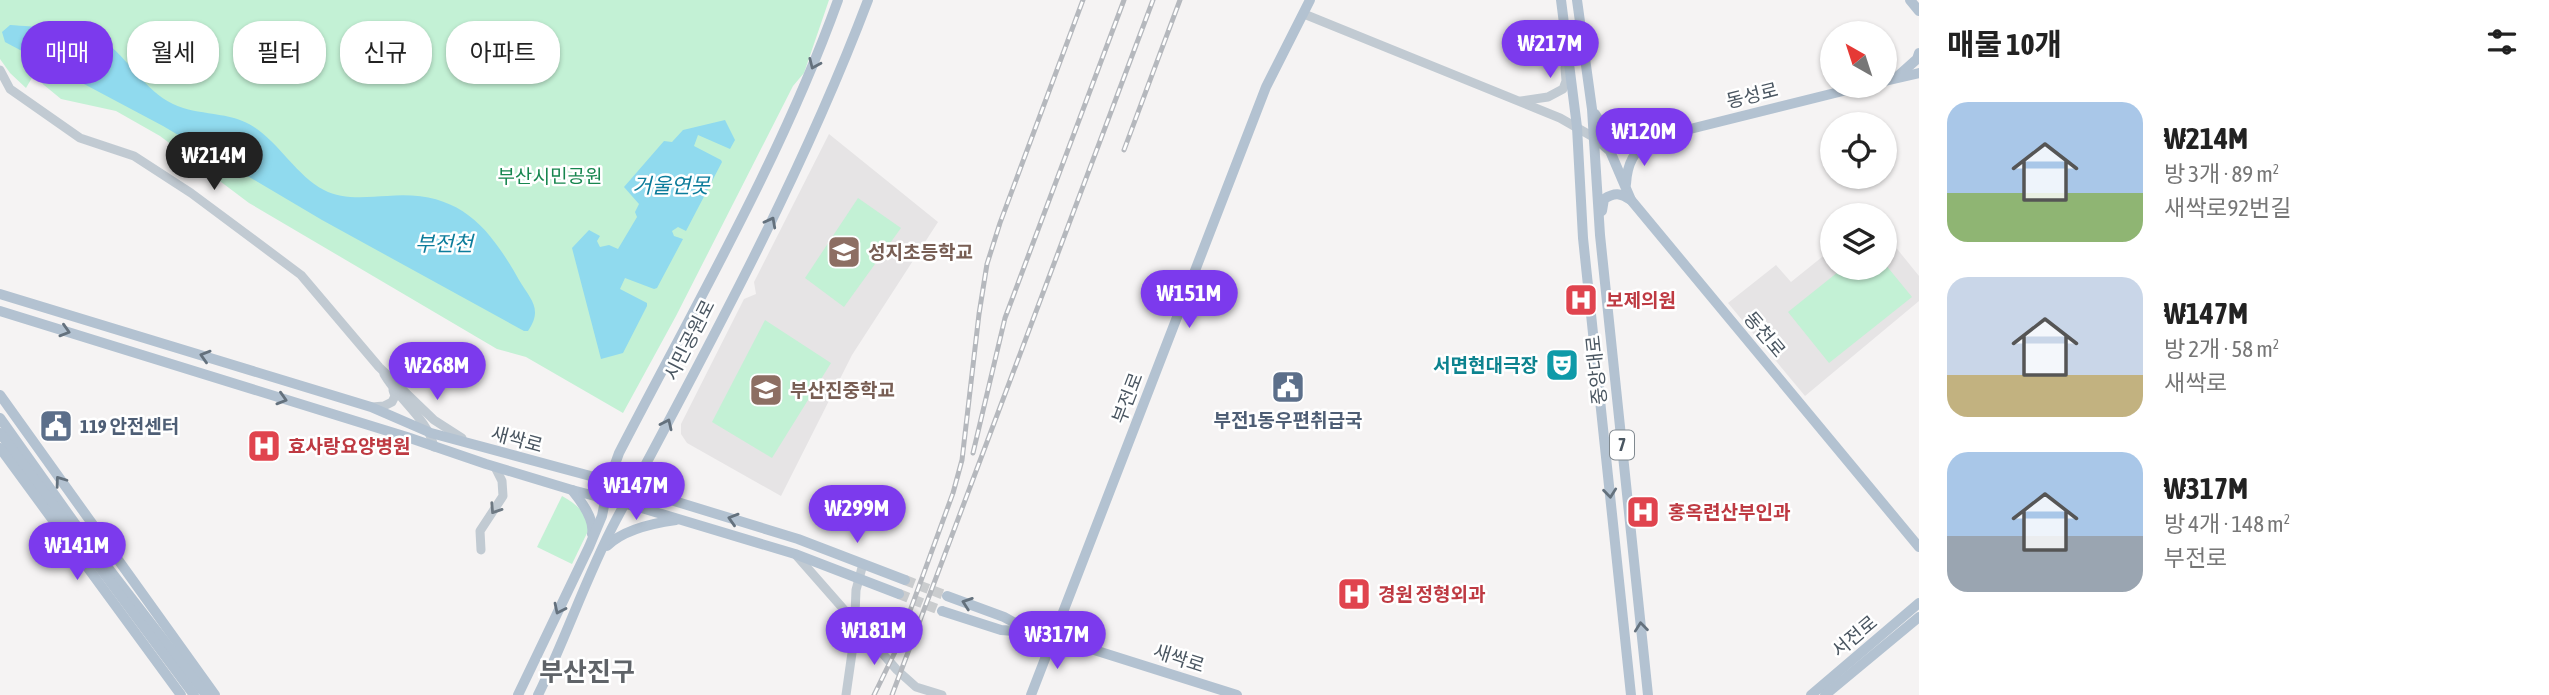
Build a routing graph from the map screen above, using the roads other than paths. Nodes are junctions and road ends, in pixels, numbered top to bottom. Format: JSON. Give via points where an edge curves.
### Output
{"nodes":[{"id":1,"x":838,"y":0,"type":"edge"},
{"id":2,"x":868,"y":0,"type":"edge"},
{"id":3,"x":1310,"y":0,"type":"edge"},
{"id":4,"x":1561,"y":0,"type":"edge"},
{"id":5,"x":1577,"y":0,"type":"edge"},
{"id":6,"x":1910,"y":0,"type":"edge"},
{"id":7,"x":1919,"y":10,"type":"edge"},
{"id":8,"x":1304,"y":14,"type":"junction"},
{"id":9,"x":1568,"y":49,"type":"junction"},
{"id":10,"x":1919,"y":53,"type":"edge"},
{"id":11,"x":0,"y":70,"type":"edge"},
{"id":12,"x":1897,"y":74,"type":"edge"},
{"id":13,"x":1917,"y":74,"type":"edge"},
{"id":14,"x":1897,"y":78,"type":"edge"},
{"id":15,"x":1820,"y":97,"type":"edge"},
{"id":16,"x":1520,"y":101,"type":"junction"},
{"id":17,"x":1592,"y":109,"type":"junction"},
{"id":18,"x":1577,"y":127,"type":"junction"},
{"id":19,"x":1595,"y":138,"type":"junction"},
{"id":20,"x":1650,"y":139,"type":"junction"},
{"id":21,"x":1628,"y":195,"type":"junction"},
{"id":22,"x":1600,"y":235,"type":"junction"},
{"id":23,"x":0,"y":294,"type":"edge"},
{"id":24,"x":0,"y":311,"type":"edge"},
{"id":25,"x":379,"y":367,"type":"junction"},
{"id":26,"x":393,"y":390,"type":"junction"},
{"id":27,"x":0,"y":396,"type":"edge"},
{"id":28,"x":371,"y":407,"type":"junction"},
{"id":29,"x":0,"y":418,"type":"edge"},
{"id":30,"x":0,"y":433,"type":"edge"},
{"id":31,"x":432,"y":433,"type":"junction"},
{"id":32,"x":434,"y":447,"type":"junction"},
{"id":33,"x":0,"y":448,"type":"edge"},
{"id":34,"x":489,"y":449,"type":"junction"},
{"id":35,"x":495,"y":467,"type":"junction"},
{"id":36,"x":609,"y":481,"type":"junction"},
{"id":37,"x":634,"y":489,"type":"junction"},
{"id":38,"x":572,"y":490,"type":"junction"},
{"id":39,"x":606,"y":499,"type":"junction"},
{"id":40,"x":626,"y":503,"type":"junction"},
{"id":41,"x":682,"y":520,"type":"junction"},
{"id":42,"x":589,"y":547,"type":"junction"},
{"id":43,"x":1919,"y":547,"type":"edge"},
{"id":44,"x":481,"y":550,"type":"dead end"},
{"id":45,"x":602,"y":550,"type":"junction"},
{"id":46,"x":795,"y":554,"type":"junction"},
{"id":47,"x":863,"y":564,"type":"junction"},
{"id":48,"x":859,"y":579,"type":"junction"},
{"id":49,"x":905,"y":580,"type":"tunnel mouth"},
{"id":50,"x":899,"y":594,"type":"tunnel mouth"},
{"id":51,"x":947,"y":596,"type":"tunnel mouth"},
{"id":52,"x":1919,"y":603,"type":"edge"},
{"id":53,"x":942,"y":611,"type":"tunnel mouth"},
{"id":54,"x":1919,"y":617,"type":"edge"},
{"id":55,"x":855,"y":624,"type":"junction"},
{"id":56,"x":1031,"y":632,"type":"junction"},
{"id":57,"x":1053,"y":637,"type":"junction"},
{"id":58,"x":181,"y":695,"type":"edge"},
{"id":59,"x":194,"y":695,"type":"edge"},
{"id":60,"x":206,"y":695,"type":"edge"},
{"id":61,"x":215,"y":695,"type":"edge"},
{"id":62,"x":518,"y":695,"type":"edge"},
{"id":63,"x":538,"y":695,"type":"edge"},
{"id":64,"x":846,"y":695,"type":"edge"},
{"id":65,"x":942,"y":695,"type":"edge"},
{"id":66,"x":1031,"y":695,"type":"edge"},
{"id":67,"x":1237,"y":695,"type":"edge"},
{"id":68,"x":1631,"y":695,"type":"edge"},
{"id":69,"x":1648,"y":695,"type":"edge"},
{"id":70,"x":1811,"y":695,"type":"edge"},
{"id":71,"x":1825,"y":695,"type":"edge"}],
"edges":[{"from":1,"to":36,"type":"main road","name":"시민공원로","one_way":true,"via":[[775,151],[619,453]]},
{"from":37,"to":2,"type":"main road","name":"시민공원로","one_way":true,"via":[[778,208]]},
{"from":3,"to":8,"type":"main road","name":"부전로"},
{"from":4,"to":9,"type":"main road","name":"중앙대로","number":"7"},
{"from":5,"to":17,"type":"main road","name":"중앙대로","number":"7"},
{"from":6,"to":7,"type":"main road"},
{"from":8,"to":16,"type":"street"},
{"from":8,"to":57,"type":"main road","name":"부전로","via":[[1266,87]]},
{"from":9,"to":16,"type":"street","via":[[1563,89],[1548,97]]},
{"from":9,"to":18,"type":"main road","name":"중앙대로","number":"7"},
{"from":10,"to":12,"type":"main road"},
{"from":11,"to":25,"type":"street","via":[[10,89],[80,138],[134,156],[301,275]]},
{"from":13,"to":14,"type":"main road"},
{"from":15,"to":20,"type":"main road","name":"동성로"},
{"from":16,"to":18,"type":"street"},
{"from":17,"to":19,"type":"main road","name":"중앙대로","number":"7"},
{"from":17,"to":20,"type":"main road","name":"동성로","via":[[1604,128]]},
{"from":18,"to":19,"type":"street"},
{"from":18,"to":68,"type":"main road","name":"중앙대로","number":"7","one_way":true,"via":[[1583,238]]},
{"from":19,"to":21,"type":"main road","name":"동천로","via":[[1610,152]]},
{"from":19,"to":22,"type":"main road","name":"중앙대로","number":"7"},
{"from":20,"to":21,"type":"main road","via":[[1631,159],[1626,172]]},
{"from":21,"to":22,"type":"main road","via":[[1613,193],[1604,199]]},
{"from":21,"to":43,"type":"main road","name":"동천로"},
{"from":69,"to":22,"type":"main road","name":"중앙대로","number":"7","one_way":true},
{"from":28,"to":23,"type":"main road","name":"새싹로","one_way":true},
{"from":24,"to":32,"type":"main road","name":"새싹로","one_way":true},
{"from":25,"to":26,"type":"street"},
{"from":25,"to":34,"type":"street","via":[[449,432]]},
{"from":26,"to":28,"type":"street","via":[[392,402]]},
{"from":26,"to":31,"type":"street"},
{"from":61,"to":27,"type":"main road","one_way":true},
{"from":28,"to":31,"type":"main road","name":"새싹로"},
{"from":29,"to":60,"type":"main road"},
{"from":30,"to":59,"type":"main road"},
{"from":31,"to":32,"type":"street"},
{"from":31,"to":34,"type":"main road","name":"새싹로"},
{"from":32,"to":35,"type":"main road","name":"새싹로"},
{"from":33,"to":58,"type":"main road"},
{"from":34,"to":36,"type":"main road","name":"새싹로"},
{"from":35,"to":38,"type":"main road","name":"새싹로"},
{"from":35,"to":44,"type":"street","name":"새싹로","one_way":true,"via":[[503,496],[480,531]]},
{"from":36,"to":37,"type":"main road","name":"새싹로"},
{"from":36,"to":39,"type":"main road","name":"시민공원로"},
{"from":37,"to":40,"type":"main road","name":"시민공원로"},
{"from":47,"to":37,"type":"main road","name":"새싹로","one_way":true,"via":[[798,539]]},
{"from":38,"to":39,"type":"main road","name":"새싹로"},
{"from":38,"to":42,"type":"main road","via":[[593,528]]},
{"from":39,"to":40,"type":"main road","name":"새싹로"},
{"from":39,"to":42,"type":"main road","name":"시민공원로"},
{"from":40,"to":41,"type":"main road","name":"새싹로"},
{"from":40,"to":45,"type":"main road","name":"시민공원로"},
{"from":41,"to":45,"type":"main road","via":[[639,529]]},
{"from":41,"to":46,"type":"main road","name":"새싹로"},
{"from":42,"to":62,"type":"main road","name":"시민공원로","one_way":true},
{"from":45,"to":63,"type":"main road","name":"시민공원로"},
{"from":46,"to":48,"type":"main road","name":"새싹로"},
{"from":46,"to":55,"type":"street"},
{"from":47,"to":48,"type":"street"},
{"from":47,"to":49,"type":"main road","name":"새싹로"},
{"from":48,"to":50,"type":"main road","name":"새싹로"},
{"from":48,"to":55,"type":"street"},
{"from":56,"to":51,"type":"main road","name":"새싹로","one_way":true},
{"from":52,"to":70,"type":"main road","name":"서전로"},
{"from":53,"to":56,"type":"main road","name":"새싹로","via":[[1001,630]]},
{"from":54,"to":71,"type":"main road","name":"서전로"},
{"from":55,"to":64,"type":"street"},
{"from":55,"to":65,"type":"street","via":[[916,687]]},
{"from":56,"to":57,"type":"main road","name":"새싹로"},
{"from":57,"to":66,"type":"main road","name":"부전로"},
{"from":57,"to":67,"type":"main road","name":"새싹로"}]}
